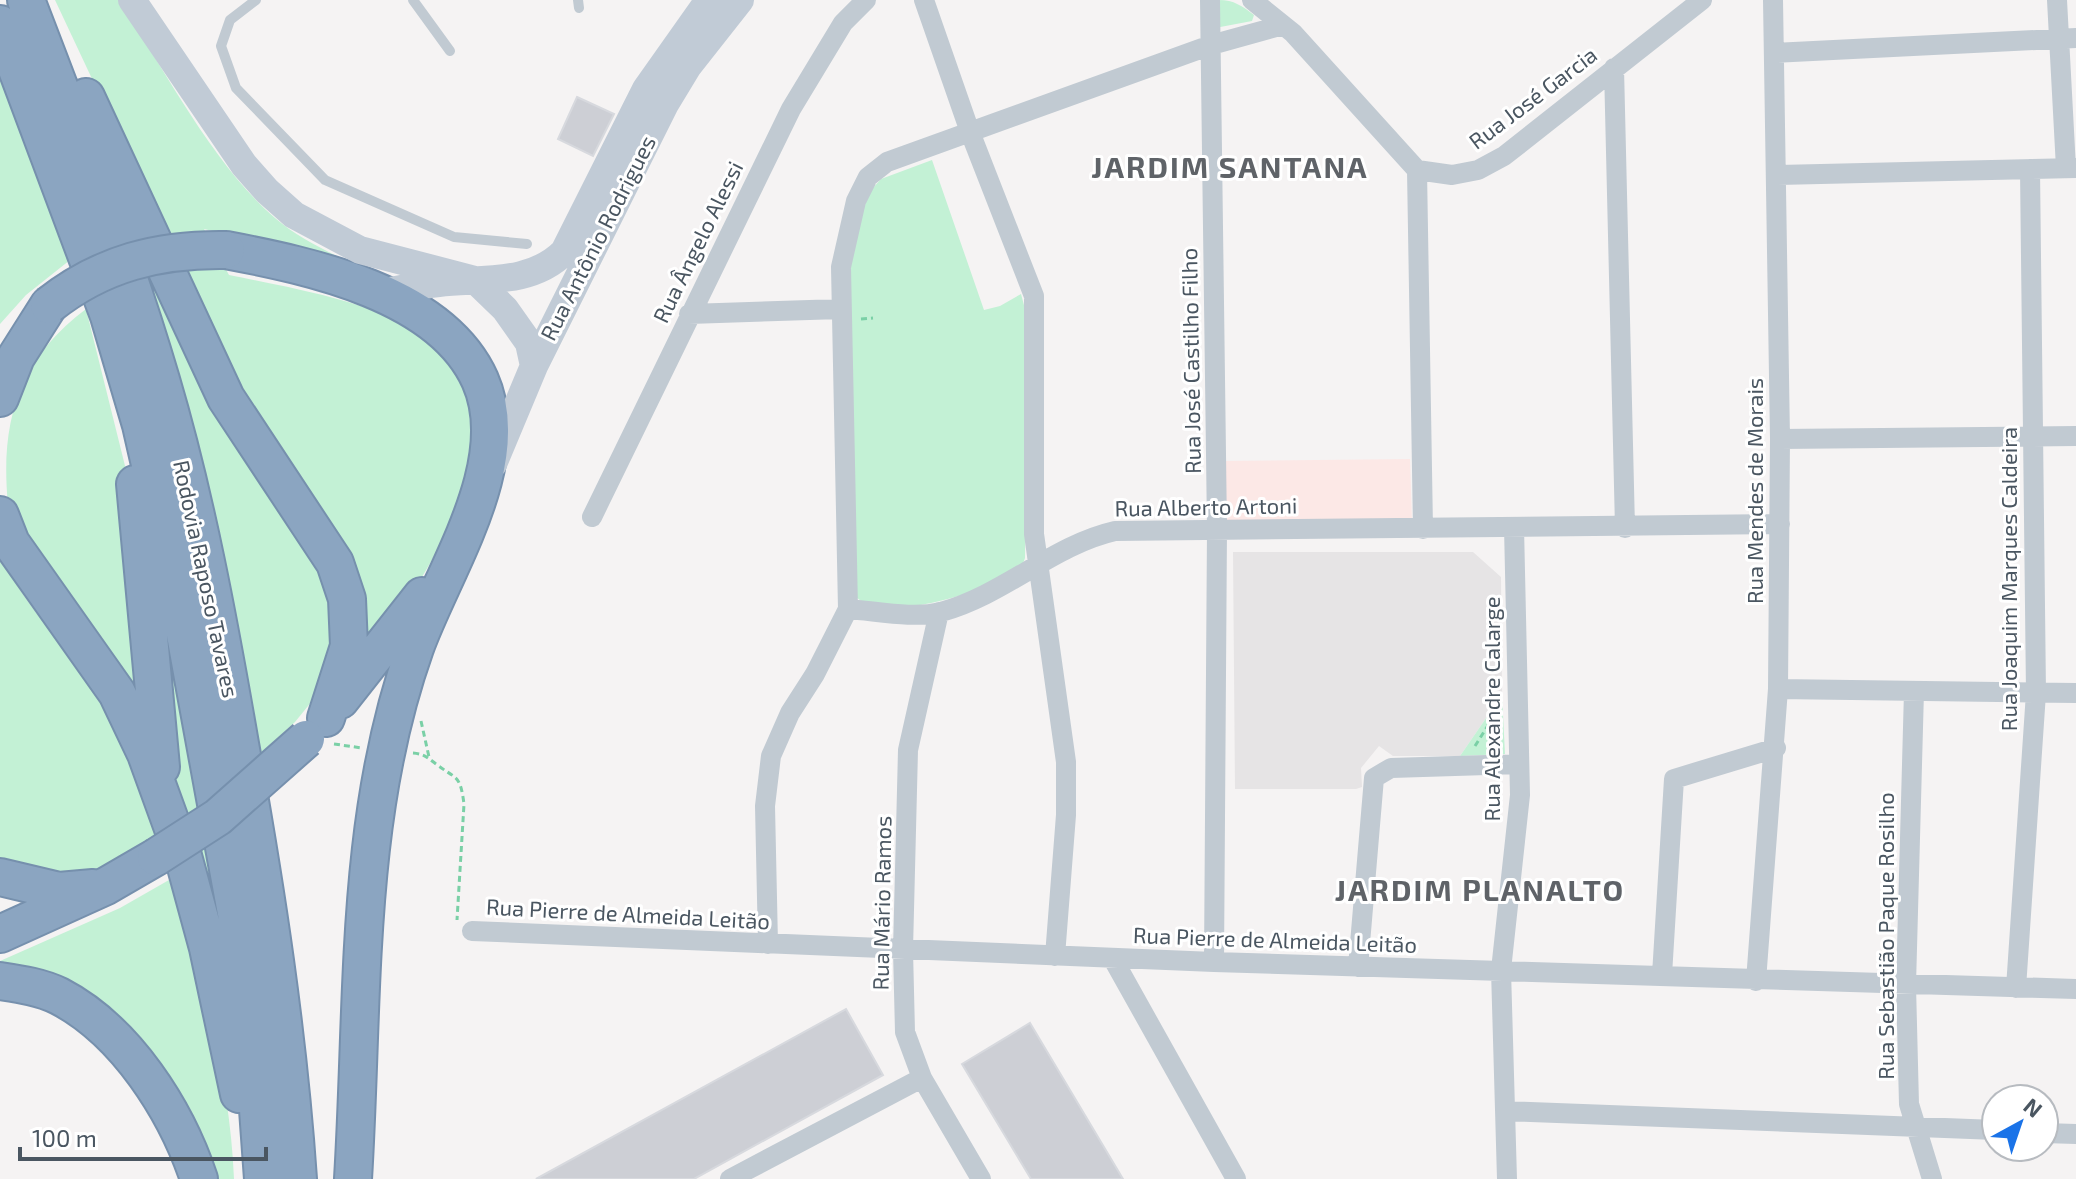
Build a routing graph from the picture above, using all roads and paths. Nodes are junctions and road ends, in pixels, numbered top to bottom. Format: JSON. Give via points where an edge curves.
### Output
{"nodes":[{"id":1,"x":26,"y":0,"type":"edge"},
{"id":2,"x":42,"y":0,"type":"edge"},
{"id":3,"x":132,"y":0,"type":"edge"},
{"id":4,"x":256,"y":0,"type":"edge"},
{"id":5,"x":413,"y":0,"type":"edge"},
{"id":6,"x":709,"y":0,"type":"edge"},
{"id":7,"x":740,"y":0,"type":"edge"},
{"id":8,"x":866,"y":0,"type":"edge"},
{"id":9,"x":924,"y":0,"type":"edge"},
{"id":10,"x":1210,"y":0,"type":"edge"},
{"id":11,"x":1252,"y":0,"type":"edge"},
{"id":12,"x":1702,"y":0,"type":"edge"},
{"id":13,"x":1773,"y":0,"type":"edge"},
{"id":14,"x":2057,"y":0,"type":"edge"},
{"id":15,"x":0,"y":24,"type":"edge"},
{"id":16,"x":1283,"y":25,"type":"junction"},
{"id":17,"x":2068,"y":38,"type":"edge"},
{"id":18,"x":1211,"y":45,"type":"junction"},
{"id":19,"x":450,"y":51,"type":"dead end"},
{"id":20,"x":1775,"y":53,"type":"junction"},
{"id":21,"x":1614,"y":68,"type":"junction"},
{"id":22,"x":970,"y":132,"type":"junction"},
{"id":23,"x":2071,"y":168,"type":"edge"},
{"id":24,"x":2030,"y":169,"type":"junction"},
{"id":25,"x":1417,"y":170,"type":"junction"},
{"id":26,"x":1778,"y":175,"type":"junction"},
{"id":27,"x":527,"y":244,"type":"dead end"},
{"id":28,"x":475,"y":280,"type":"junction"},
{"id":29,"x":377,"y":293,"type":"junction"},
{"id":30,"x":49,"y":305,"type":"junction"},
{"id":31,"x":841,"y":309,"type":"junction"},
{"id":32,"x":689,"y":314,"type":"junction"},
{"id":33,"x":0,"y":355,"type":"edge"},
{"id":34,"x":120,"y":359,"type":"junction"},
{"id":35,"x":534,"y":366,"type":"junction"},
{"id":36,"x":0,"y":398,"type":"edge"},
{"id":37,"x":2076,"y":436,"type":"edge"},
{"id":38,"x":2033,"y":437,"type":"junction"},
{"id":39,"x":1780,"y":439,"type":"junction"},
{"id":40,"x":481,"y":491,"type":"junction"},
{"id":41,"x":0,"y":515,"type":"edge"},
{"id":42,"x":592,"y":517,"type":"dead end"},
{"id":43,"x":1780,"y":524,"type":"junction"},
{"id":44,"x":1514,"y":527,"type":"junction"},
{"id":45,"x":1625,"y":528,"type":"junction"},
{"id":46,"x":1217,"y":529,"type":"junction"},
{"id":47,"x":1423,"y":529,"type":"junction"},
{"id":48,"x":457,"y":545,"type":"junction"},
{"id":49,"x":1037,"y":567,"type":"junction"},
{"id":50,"x":848,"y":609,"type":"junction"},
{"id":51,"x":939,"y":612,"type":"junction"},
{"id":52,"x":1517,"y":680,"type":"junction"},
{"id":53,"x":1778,"y":689,"type":"junction"},
{"id":54,"x":1914,"y":691,"type":"junction"},
{"id":55,"x":2036,"y":693,"type":"junction"},
{"id":56,"x":2076,"y":693,"type":"edge"},
{"id":57,"x":316,"y":728,"type":"junction"},
{"id":58,"x":1776,"y":748,"type":"junction"},
{"id":59,"x":386,"y":751,"type":"junction"},
{"id":60,"x":1519,"y":764,"type":"junction"},
{"id":61,"x":1462,"y":766,"type":"junction"},
{"id":62,"x":162,"y":799,"type":"junction"},
{"id":63,"x":0,"y":877,"type":"edge"},
{"id":64,"x":106,"y":886,"type":"junction"},
{"id":65,"x":472,"y":931,"type":"joint"},
{"id":66,"x":0,"y":934,"type":"edge"},
{"id":67,"x":768,"y":944,"type":"junction"},
{"id":68,"x":903,"y":950,"type":"junction"},
{"id":69,"x":1055,"y":956,"type":"junction"},
{"id":70,"x":1113,"y":959,"type":"junction"},
{"id":71,"x":1214,"y":962,"type":"junction"},
{"id":72,"x":1358,"y":967,"type":"junction"},
{"id":73,"x":1501,"y":970,"type":"junction"},
{"id":74,"x":1662,"y":975,"type":"junction"},
{"id":75,"x":0,"y":981,"type":"edge"},
{"id":76,"x":1756,"y":981,"type":"junction"},
{"id":77,"x":1906,"y":985,"type":"junction"},
{"id":78,"x":2016,"y":988,"type":"junction"},
{"id":79,"x":2076,"y":989,"type":"edge"},
{"id":80,"x":922,"y":1078,"type":"junction"},
{"id":81,"x":1507,"y":1111,"type":"junction"},
{"id":82,"x":1914,"y":1126,"type":"junction"},
{"id":83,"x":1980,"y":1129,"type":"edge"},
{"id":84,"x":199,"y":1179,"type":"edge"},
{"id":85,"x":244,"y":1179,"type":"edge"},
{"id":86,"x":263,"y":1179,"type":"edge"},
{"id":87,"x":298,"y":1179,"type":"edge"},
{"id":88,"x":353,"y":1179,"type":"edge"},
{"id":89,"x":730,"y":1179,"type":"edge"},
{"id":90,"x":981,"y":1179,"type":"edge"},
{"id":91,"x":1236,"y":1179,"type":"edge"},
{"id":92,"x":1507,"y":1179,"type":"edge"},
{"id":93,"x":1932,"y":1179,"type":"edge"}],
"edges":[{"from":1,"to":87,"type":"highway","name":"Rodovia Raposo Tavares","via":[[80,140],[161,380],[202,543],[280,981]]},
{"from":2,"to":57,"type":"highway","via":[[226,398],[335,563],[347,599],[349,646]]},
{"from":3,"to":28,"type":"street","via":[[244,165],[294,215],[360,250]]},
{"from":4,"to":27,"type":"lane","via":[[230,20],[221,46],[236,88],[325,180],[454,237]]},
{"from":5,"to":19,"type":"lane"},
{"from":6,"to":28,"type":"street","name":"Rua Antônio Rodrigues","via":[[646,89],[564,252],[533,271]]},
{"from":7,"to":35,"type":"street","name":"Rua Antônio Rodrigues","via":[[665,104]]},
{"from":8,"to":32,"type":"street","name":"Rua Ângelo Alessi","via":[[843,23],[791,109]]},
{"from":9,"to":22,"type":"street"},
{"from":10,"to":18,"type":"street","name":"Rua José Castilho Filho"},
{"from":11,"to":16,"type":"street"},
{"from":12,"to":21,"type":"street","name":"Rua José Garcia"},
{"from":13,"to":20,"type":"street","name":"Rua Mendes de Morais"},
{"from":14,"to":17,"type":"street"},
{"from":15,"to":34,"type":"highway","name":"Rodovia Raposo Tavares","via":[[90,262]]},
{"from":16,"to":18,"type":"street"},
{"from":16,"to":25,"type":"street"},
{"from":17,"to":20,"type":"street"},
{"from":17,"to":23,"type":"street"},
{"from":18,"to":22,"type":"street"},
{"from":18,"to":46,"type":"street","name":"Rua José Castilho Filho"},
{"from":20,"to":26,"type":"street","name":"Rua Mendes de Morais"},
{"from":21,"to":25,"type":"street","name":"Rua José Garcia","via":[[1504,156],[1478,170],[1452,175]]},
{"from":21,"to":45,"type":"street"},
{"from":22,"to":31,"type":"street","via":[[887,162],[868,177],[847,231]]},
{"from":22,"to":49,"type":"street","via":[[1034,296]]},
{"from":23,"to":24,"type":"street"},
{"from":24,"to":26,"type":"street"},
{"from":24,"to":38,"type":"street","name":"Rua Joaquim Marques Caldeira"},
{"from":25,"to":47,"type":"street"},
{"from":26,"to":39,"type":"street","name":"Rua Mendes de Morais"},
{"from":28,"to":29,"type":"street","name":"Rua Antônio Rodrigues"},
{"from":28,"to":35,"type":"street","via":[[529,343]]},
{"from":29,"to":30,"type":"highway","bridge":true,"via":[[282,261],[226,250],[160,254],[107,268]]},
{"from":29,"to":40,"type":"highway","via":[[446,333],[480,379],[489,409],[490,443]]},
{"from":30,"to":33,"type":"highway"},
{"from":30,"to":36,"type":"highway","via":[[16,357]]},
{"from":31,"to":32,"type":"street"},
{"from":31,"to":50,"type":"street"},
{"from":32,"to":42,"type":"street","name":"Rua Ângelo Alessi"},
{"from":34,"to":62,"type":"highway"},
{"from":34,"to":86,"type":"highway","name":"Rodovia Raposo Tavares","via":[[170,552],[229,858],[257,1057]]},
{"from":35,"to":40,"type":"street","name":"Rua Antônio Rodrigues"},
{"from":37,"to":38,"type":"street"},
{"from":38,"to":39,"type":"street"},
{"from":38,"to":55,"type":"street","name":"Rua Joaquim Marques Caldeira"},
{"from":39,"to":43,"type":"street","name":"Rua Mendes de Morais"},
{"from":40,"to":48,"type":"highway"},
{"from":41,"to":62,"type":"highway","via":[[11,543],[117,693]]},
{"from":43,"to":45,"type":"street","name":"Rua Alberto Artoni"},
{"from":43,"to":53,"type":"street","name":"Rua Mendes de Morais"},
{"from":44,"to":45,"type":"street","name":"Rua Alberto Artoni"},
{"from":44,"to":47,"type":"street","name":"Rua Alberto Artoni"},
{"from":44,"to":52,"type":"street","name":"Rua Alexandre Calarge"},
{"from":46,"to":47,"type":"street","name":"Rua Alberto Artoni"},
{"from":46,"to":49,"type":"street","name":"Rua Alberto Artoni","via":[[1096,535]]},
{"from":46,"to":71,"type":"street","name":"Rua José Castilho Filho"},
{"from":48,"to":57,"type":"highway","via":[[407,619]]},
{"from":48,"to":59,"type":"highway","via":[[415,649]]},
{"from":49,"to":51,"type":"street","name":"Rua Alberto Artoni"},
{"from":49,"to":69,"type":"street","via":[[1066,762]]},
{"from":50,"to":51,"type":"street","name":"Rua Alberto Artoni"},
{"from":50,"to":67,"type":"street","via":[[771,756],[765,806]]},
{"from":51,"to":68,"type":"street","name":"Rua Mário Ramos","via":[[908,750]]},
{"from":52,"to":60,"type":"street","name":"Rua Alexandre Calarge"},
{"from":52,"to":61,"type":"path"},
{"from":53,"to":54,"type":"street"},
{"from":53,"to":58,"type":"street","name":"Rua Mendes de Morais"},
{"from":54,"to":55,"type":"street"},
{"from":54,"to":77,"type":"street","name":"Rua Sebastião Paque Rosilho"},
{"from":55,"to":56,"type":"street"},
{"from":55,"to":78,"type":"street","name":"Rua Joaquim Marques Caldeira"},
{"from":57,"to":59,"type":"path"},
{"from":57,"to":64,"type":"highway","bridge":true,"via":[[218,817]]},
{"from":58,"to":74,"type":"street","via":[[1674,779]]},
{"from":58,"to":76,"type":"street","name":"Rua Mendes de Morais"},
{"from":59,"to":65,"type":"path","via":[[429,757],[451,770],[461,787],[456,920]]},
{"from":59,"to":88,"type":"highway","via":[[368,850]]},
{"from":60,"to":61,"type":"street"},
{"from":60,"to":73,"type":"street","name":"Rua Alexandre Calarge"},
{"from":61,"to":72,"type":"street","via":[[1391,768],[1374,778]]},
{"from":62,"to":85,"type":"highway","via":[[183,856],[237,1075]]},
{"from":63,"to":64,"type":"highway","via":[[59,891]]},
{"from":64,"to":66,"type":"highway"},
{"from":65,"to":67,"type":"street","name":"Rua Pierre de Almeida Leitão"},
{"from":67,"to":68,"type":"street","name":"Rua Pierre de Almeida Leitão"},
{"from":68,"to":69,"type":"street","name":"Rua Pierre de Almeida Leitão"},
{"from":68,"to":80,"type":"street","name":"Rua Mário Ramos","via":[[905,1032]]},
{"from":69,"to":70,"type":"street","name":"Rua Pierre de Almeida Leitão"},
{"from":70,"to":71,"type":"street","name":"Rua Pierre de Almeida Leitão"},
{"from":70,"to":91,"type":"street"},
{"from":71,"to":72,"type":"street","name":"Rua Pierre de Almeida Leitão"},
{"from":72,"to":73,"type":"street","name":"Rua Pierre de Almeida Leitão"},
{"from":73,"to":74,"type":"street","name":"Rua Pierre de Almeida Leitão"},
{"from":73,"to":81,"type":"street","name":"Rua Alexandre Calarge"},
{"from":74,"to":76,"type":"street","name":"Rua Pierre de Almeida Leitão"},
{"from":75,"to":84,"type":"highway","via":[[58,996],[113,1037],[163,1103]]},
{"from":76,"to":77,"type":"street","name":"Rua Pierre de Almeida Leitão"},
{"from":77,"to":78,"type":"street","name":"Rua Pierre de Almeida Leitão"},
{"from":77,"to":82,"type":"street","name":"Rua Sebastião Paque Rosilho"},
{"from":78,"to":79,"type":"street","name":"Rua Pierre de Almeida Leitão"},
{"from":80,"to":89,"type":"street"},
{"from":80,"to":90,"type":"street","name":"Rua Mário Ramos"},
{"from":81,"to":82,"type":"street"},
{"from":81,"to":92,"type":"street","name":"Rua Alexandre Calarge"},
{"from":82,"to":83,"type":"street"},
{"from":82,"to":93,"type":"street","name":"Rua Sebastião Paque Rosilho"}]}
